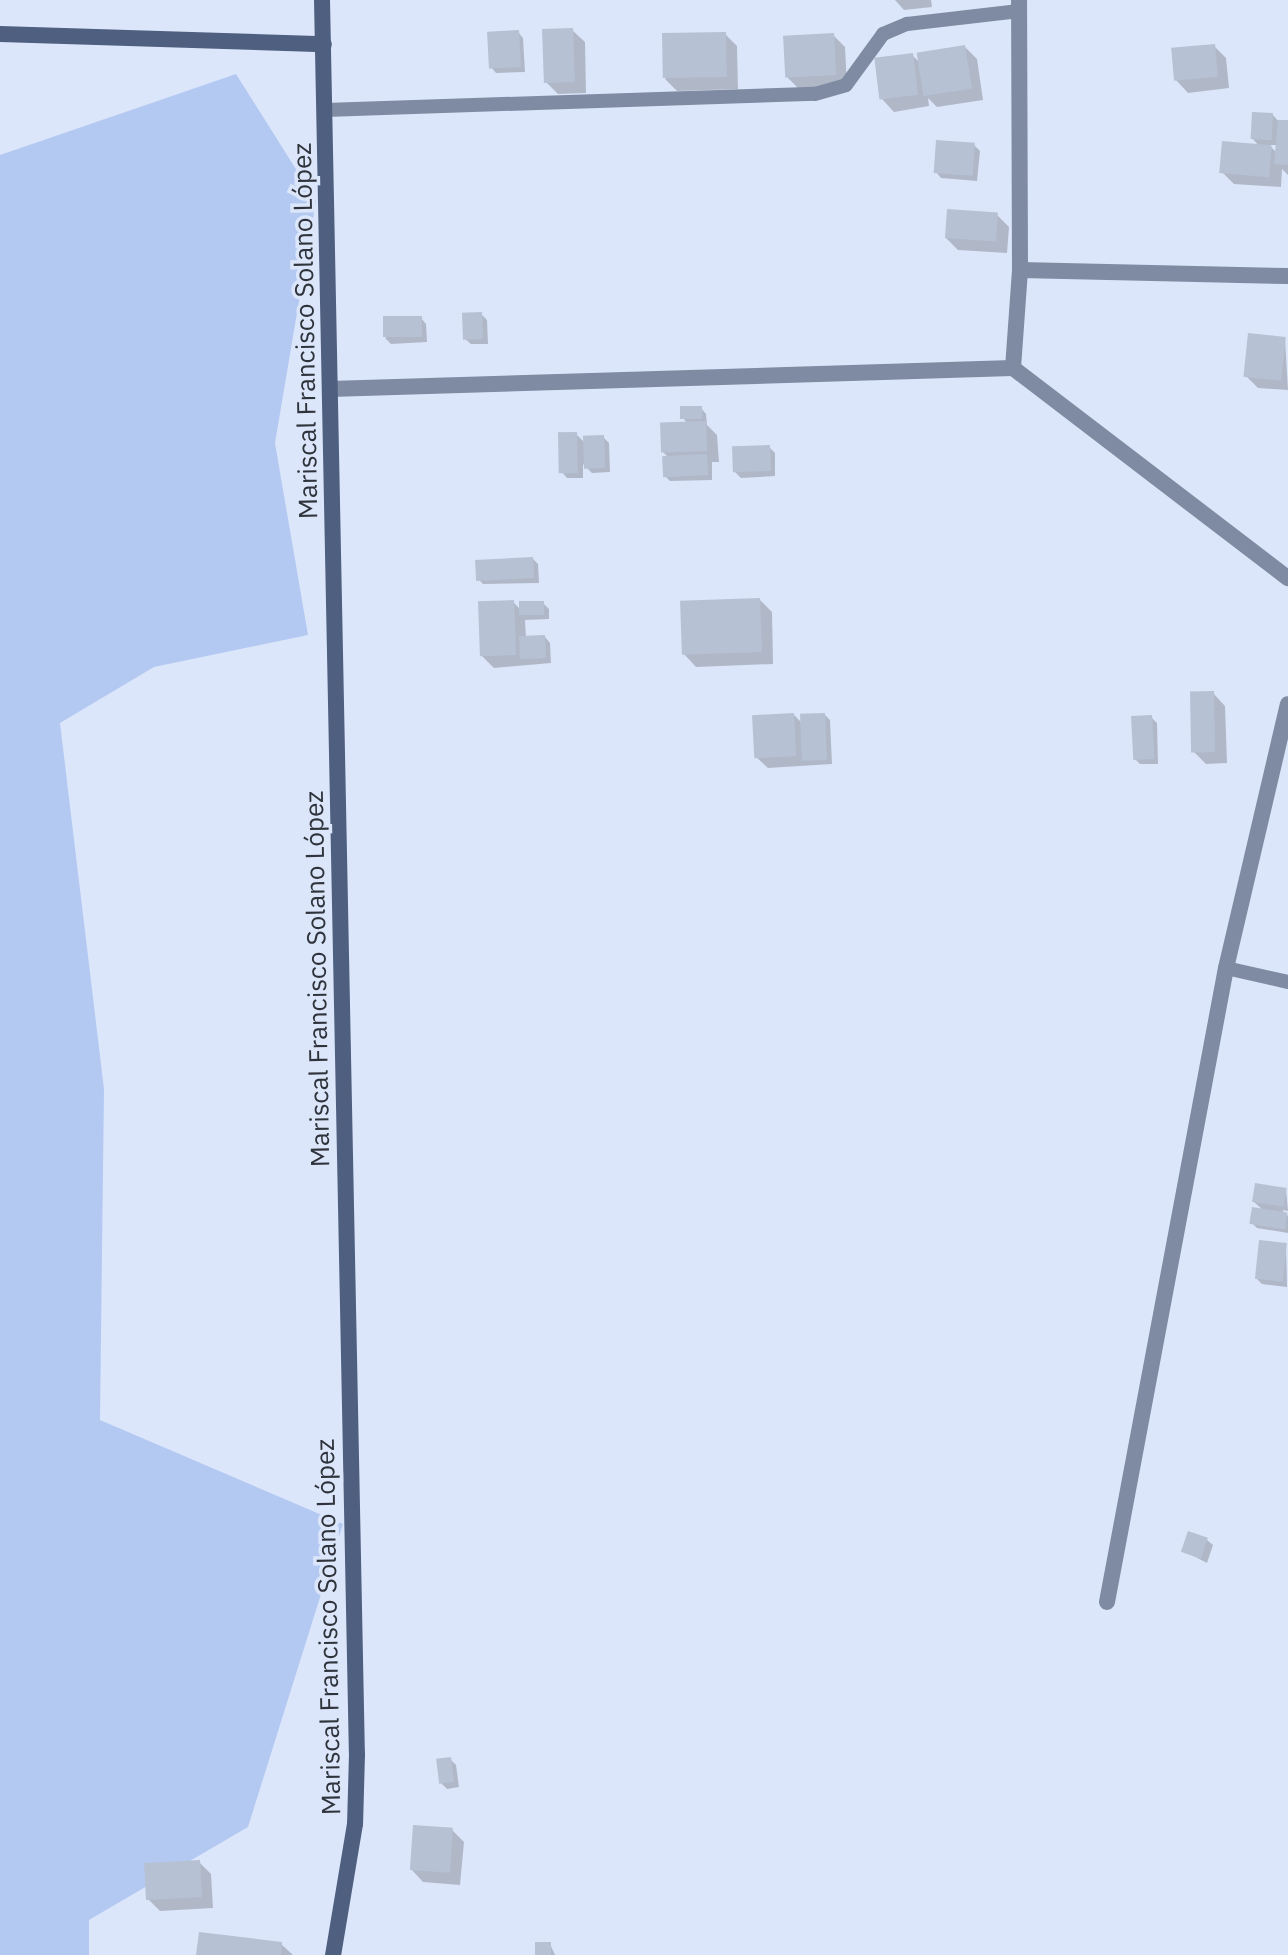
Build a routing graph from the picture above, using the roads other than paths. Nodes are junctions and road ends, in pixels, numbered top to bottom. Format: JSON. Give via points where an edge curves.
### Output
{"nodes":[{"id":1,"x":322,"y":0,"type":"edge"},
{"id":2,"x":1019,"y":6,"type":"edge"},
{"id":3,"x":0,"y":34,"type":"edge"},
{"id":4,"x":324,"y":44,"type":"junction"},
{"id":5,"x":325,"y":110,"type":"junction"},
{"id":6,"x":1020,"y":270,"type":"junction"},
{"id":7,"x":1288,"y":276,"type":"edge"},
{"id":8,"x":1013,"y":368,"type":"junction"},
{"id":9,"x":330,"y":389,"type":"junction"},
{"id":10,"x":1288,"y":578,"type":"edge"},
{"id":11,"x":1288,"y":704,"type":"edge"},
{"id":12,"x":1226,"y":968,"type":"junction"},
{"id":13,"x":1288,"y":982,"type":"edge"},
{"id":14,"x":1107,"y":1602,"type":"dead end"},
{"id":15,"x":333,"y":1955,"type":"edge"}],
"edges":[{"from":1,"to":4,"type":"main road","name":"Mariscal Francisco Solano López"},
{"from":2,"to":5,"type":"lane","via":[[907,24],[883,34],[846,85],[815,94]]},
{"from":2,"to":6,"type":"street"},
{"from":3,"to":4,"type":"main road"},
{"from":4,"to":5,"type":"main road","name":"Mariscal Francisco Solano López"},
{"from":5,"to":9,"type":"main road","name":"Mariscal Francisco Solano López"},
{"from":6,"to":7,"type":"street"},
{"from":6,"to":8,"type":"street"},
{"from":8,"to":9,"type":"street"},
{"from":8,"to":10,"type":"street"},
{"from":9,"to":15,"type":"main road","name":"Mariscal Francisco Solano López","via":[[357,1754],[355,1824]]},
{"from":11,"to":12,"type":"street"},
{"from":12,"to":13,"type":"lane"},
{"from":12,"to":14,"type":"street"}]}
